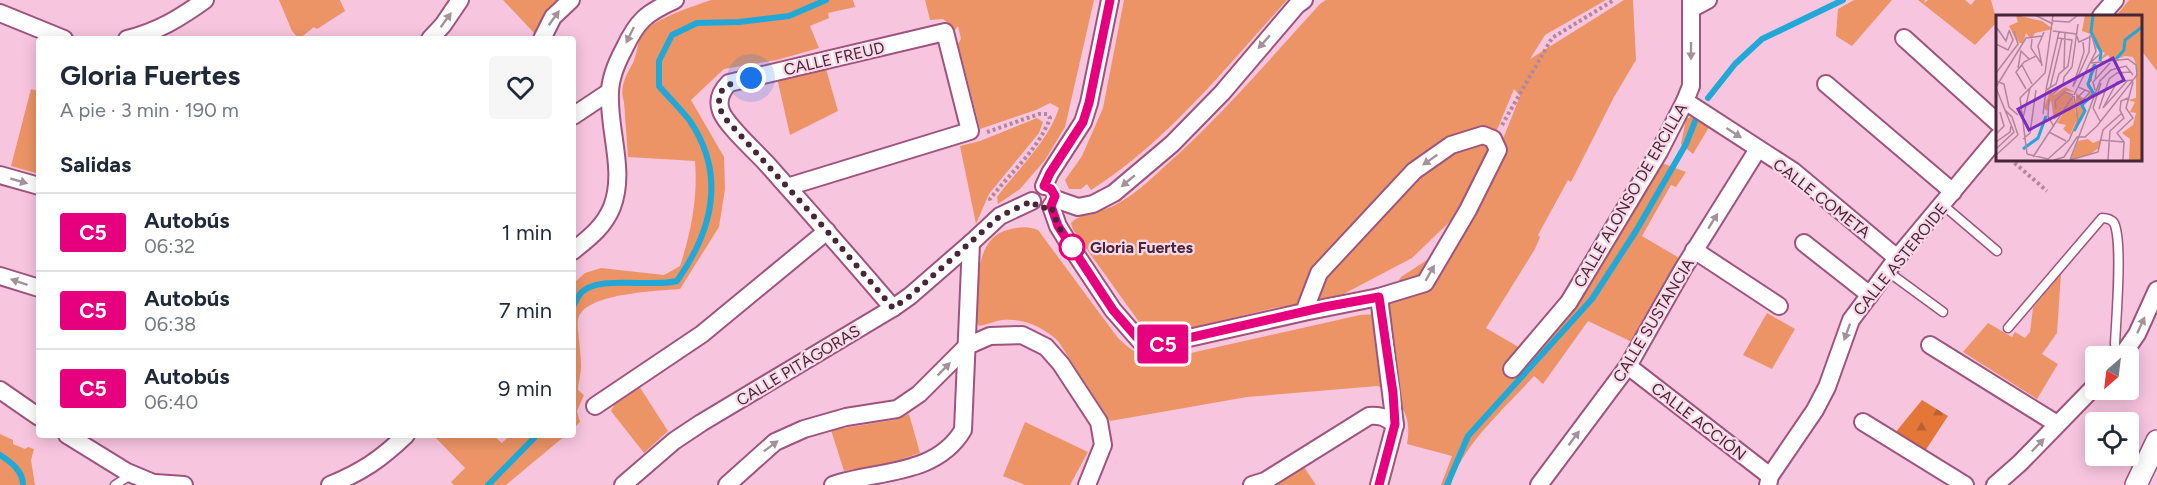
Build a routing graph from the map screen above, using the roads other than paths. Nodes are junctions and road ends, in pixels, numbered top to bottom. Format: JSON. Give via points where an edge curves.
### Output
{"nodes":[{"id":1,"x":205,"y":0,"type":"edge"},
{"id":2,"x":460,"y":0,"type":"edge"},
{"id":3,"x":571,"y":0,"type":"edge"},
{"id":4,"x":675,"y":0,"type":"edge"},
{"id":5,"x":1110,"y":0,"type":"edge"},
{"id":6,"x":1304,"y":0,"type":"edge"},
{"id":7,"x":1708,"y":0,"type":"edge"},
{"id":8,"x":2115,"y":0,"type":"edge"},
{"id":9,"x":1691,"y":4,"type":"edge"},
{"id":10,"x":0,"y":13,"type":"edge"},
{"id":11,"x":2102,"y":15,"type":"edge"},
{"id":12,"x":57,"y":36,"type":"edge"},
{"id":13,"x":139,"y":36,"type":"edge"},
{"id":14,"x":433,"y":36,"type":"edge"},
{"id":15,"x":544,"y":36,"type":"edge"},
{"id":16,"x":1904,"y":38,"type":"dead end"},
{"id":17,"x":1826,"y":84,"type":"dead end"},
{"id":18,"x":609,"y":92,"type":"junction"},
{"id":19,"x":1685,"y":101,"type":"junction"},
{"id":20,"x":576,"y":114,"type":"edge"},
{"id":21,"x":1996,"y":121,"type":"edge"},
{"id":22,"x":1996,"y":139,"type":"edge"},
{"id":23,"x":1758,"y":149,"type":"junction"},
{"id":24,"x":0,"y":175,"type":"edge"},
{"id":25,"x":36,"y":185,"type":"edge"},
{"id":26,"x":1044,"y":186,"type":"junction"},
{"id":27,"x":788,"y":188,"type":"junction"},
{"id":28,"x":1948,"y":199,"type":"junction"},
{"id":29,"x":1032,"y":201,"type":"junction"},
{"id":30,"x":1053,"y":203,"type":"junction"},
{"id":31,"x":827,"y":231,"type":"junction"},
{"id":32,"x":971,"y":243,"type":"junction"},
{"id":33,"x":1804,"y":243,"type":"dead end"},
{"id":34,"x":576,"y":249,"type":"edge"},
{"id":35,"x":1694,"y":250,"type":"junction"},
{"id":36,"x":1997,"y":251,"type":"dead end"},
{"id":37,"x":1892,"y":265,"type":"junction"},
{"id":38,"x":0,"y":276,"type":"edge"},
{"id":39,"x":36,"y":287,"type":"edge"},
{"id":40,"x":2157,"y":290,"type":"edge"},
{"id":41,"x":1870,"y":295,"type":"junction"},
{"id":42,"x":1379,"y":297,"type":"junction"},
{"id":43,"x":1779,"y":306,"type":"dead end"},
{"id":44,"x":893,"y":308,"type":"junction"},
{"id":45,"x":1304,"y":312,"type":"junction"},
{"id":46,"x":1943,"y":312,"type":"dead end"},
{"id":47,"x":2008,"y":328,"type":"dead end"},
{"id":48,"x":967,"y":345,"type":"junction"},
{"id":49,"x":1930,"y":345,"type":"dead end"},
{"id":50,"x":2116,"y":346,"type":"edge"},
{"id":51,"x":2128,"y":346,"type":"edge"},
{"id":52,"x":1628,"y":366,"type":"junction"},
{"id":53,"x":1512,"y":369,"type":"dead end"},
{"id":54,"x":0,"y":390,"type":"edge"},
{"id":55,"x":2085,"y":396,"type":"edge"},
{"id":56,"x":596,"y":406,"type":"dead end"},
{"id":57,"x":36,"y":415,"type":"edge"},
{"id":58,"x":1863,"y":422,"type":"dead end"},
{"id":59,"x":1395,"y":424,"type":"junction"},
{"id":60,"x":2057,"y":424,"type":"junction"},
{"id":61,"x":72,"y":438,"type":"edge"},
{"id":62,"x":403,"y":438,"type":"edge"},
{"id":63,"x":2157,"y":441,"type":"edge"},
{"id":64,"x":132,"y":474,"type":"junction"},
{"id":65,"x":1769,"y":481,"type":"edge"},
{"id":66,"x":157,"y":484,"type":"edge"},
{"id":67,"x":115,"y":485,"type":"edge"},
{"id":68,"x":184,"y":485,"type":"edge"},
{"id":69,"x":330,"y":485,"type":"edge"},
{"id":70,"x":623,"y":485,"type":"edge"},
{"id":71,"x":727,"y":485,"type":"edge"},
{"id":72,"x":833,"y":485,"type":"edge"},
{"id":73,"x":1087,"y":485,"type":"edge"},
{"id":74,"x":1252,"y":485,"type":"edge"},
{"id":75,"x":1379,"y":485,"type":"edge"},
{"id":76,"x":1539,"y":485,"type":"edge"},
{"id":77,"x":1965,"y":485,"type":"edge"},
{"id":78,"x":1995,"y":485,"type":"edge"},
{"id":79,"x":2136,"y":485,"type":"edge"}],
"edges":[{"from":1,"to":13,"type":"street","via":[[177,20]]},
{"from":14,"to":2,"type":"street","one_way":true},
{"from":15,"to":3,"type":"street","one_way":true,"via":[[553,17]]},
{"from":4,"to":18,"type":"street","one_way":true,"via":[[655,9],[635,26],[616,64]]},
{"from":5,"to":26,"type":"street","via":[[1083,122]]},
{"from":6,"to":30,"type":"street","one_way":true,"via":[[1172,144],[1114,193],[1094,204],[1078,207]]},
{"from":7,"to":9,"type":"street"},
{"from":8,"to":11,"type":"street"},
{"from":9,"to":19,"type":"street","name":"CALLE ALONSO DE ERCILLA","one_way":true,"via":[[1691,86]]},
{"from":10,"to":12,"type":"street"},
{"from":16,"to":21,"type":"street"},
{"from":17,"to":28,"type":"street"},
{"from":18,"to":20,"type":"street"},
{"from":18,"to":34,"type":"street","via":[[617,175],[613,206],[601,228]]},
{"from":19,"to":23,"type":"street","name":"CALLE COMETA","one_way":true},
{"from":19,"to":53,"type":"street","name":"CALLE ALONSO DE ERCILLA","via":[[1569,302]]},
{"from":22,"to":28,"type":"street","name":"CALLE ASTEROIDE"},
{"from":35,"to":23,"type":"street","name":"CALLE SUSTANCIA","one_way":true},
{"from":23,"to":37,"type":"street","name":"CALLE COMETA","via":[[1793,171]]},
{"from":24,"to":25,"type":"street","one_way":true},
{"from":26,"to":29,"type":"street","via":[[1034,190]]},
{"from":26,"to":30,"type":"street","via":[[1054,192]]},
{"from":27,"to":27,"type":"street","name":"CALLE FREUD","via":[[723,116],[719,99],[729,82],[945,32],[970,131]]},
{"from":27,"to":31,"type":"street","name":"CALLE FREUD"},
{"from":28,"to":36,"type":"lane"},
{"from":28,"to":37,"type":"street","name":"CALLE ASTEROIDE"},
{"from":29,"to":30,"type":"street","via":[[1040,209]]},
{"from":29,"to":32,"type":"street","name":"CALLE PITÁGORAS","via":[[1000,216]]},
{"from":30,"to":45,"type":"street","via":[[1058,226],[1071,247],[1113,310],[1140,341],[1162,344]]},
{"from":31,"to":44,"type":"street","name":"CALLE FREUD"},
{"from":31,"to":56,"type":"street","via":[[702,334]]},
{"from":32,"to":44,"type":"street","name":"CALLE PITÁGORAS"},
{"from":32,"to":48,"type":"street"},
{"from":33,"to":41,"type":"street"},
{"from":35,"to":43,"type":"street"},
{"from":35,"to":52,"type":"street","name":"CALLE SUSTANCIA"},
{"from":37,"to":41,"type":"street","name":"CALLE ASTEROIDE"},
{"from":37,"to":46,"type":"lane"},
{"from":39,"to":38,"type":"street","one_way":true},
{"from":51,"to":40,"type":"street","one_way":true},
{"from":41,"to":65,"type":"street","name":"CALLE ASTEROIDE","one_way":true,"via":[[1851,320],[1815,410]]},
{"from":42,"to":45,"type":"street"},
{"from":42,"to":45,"type":"street","one_way":true,"via":[[1425,283],[1498,150],[1493,139],[1482,135],[1451,145],[1414,171],[1319,273]]},
{"from":42,"to":59,"type":"street"},
{"from":44,"to":70,"type":"street","name":"CALLE PITÁGORAS","via":[[701,423]]},
{"from":47,"to":50,"type":"lane","via":[[2102,218],[2108,218],[2119,240]]},
{"from":71,"to":48,"type":"street","one_way":true,"via":[[775,442],[804,429],[897,409],[919,394]]},
{"from":48,"to":72,"type":"street","via":[[963,430],[956,443],[931,460],[905,470]]},
{"from":48,"to":73,"type":"street","via":[[990,336],[1022,335],[1046,347],[1061,364],[1099,422],[1103,445]]},
{"from":49,"to":60,"type":"street"},
{"from":52,"to":65,"type":"street","name":"CALLE ACCIÓN"},
{"from":76,"to":52,"type":"street","name":"CALLE SUSTANCIA","one_way":true},
{"from":54,"to":57,"type":"street"},
{"from":55,"to":60,"type":"street"},
{"from":58,"to":77,"type":"street"},
{"from":59,"to":74,"type":"street","via":[[1387,417],[1369,416],[1265,481]]},
{"from":59,"to":75,"type":"street"},
{"from":78,"to":60,"type":"street","one_way":true},
{"from":61,"to":64,"type":"street"},
{"from":62,"to":69,"type":"street","via":[[359,473]]},
{"from":63,"to":79,"type":"street"},
{"from":64,"to":66,"type":"street"},
{"from":64,"to":67,"type":"lane"},
{"from":66,"to":68,"type":"street"}]}
